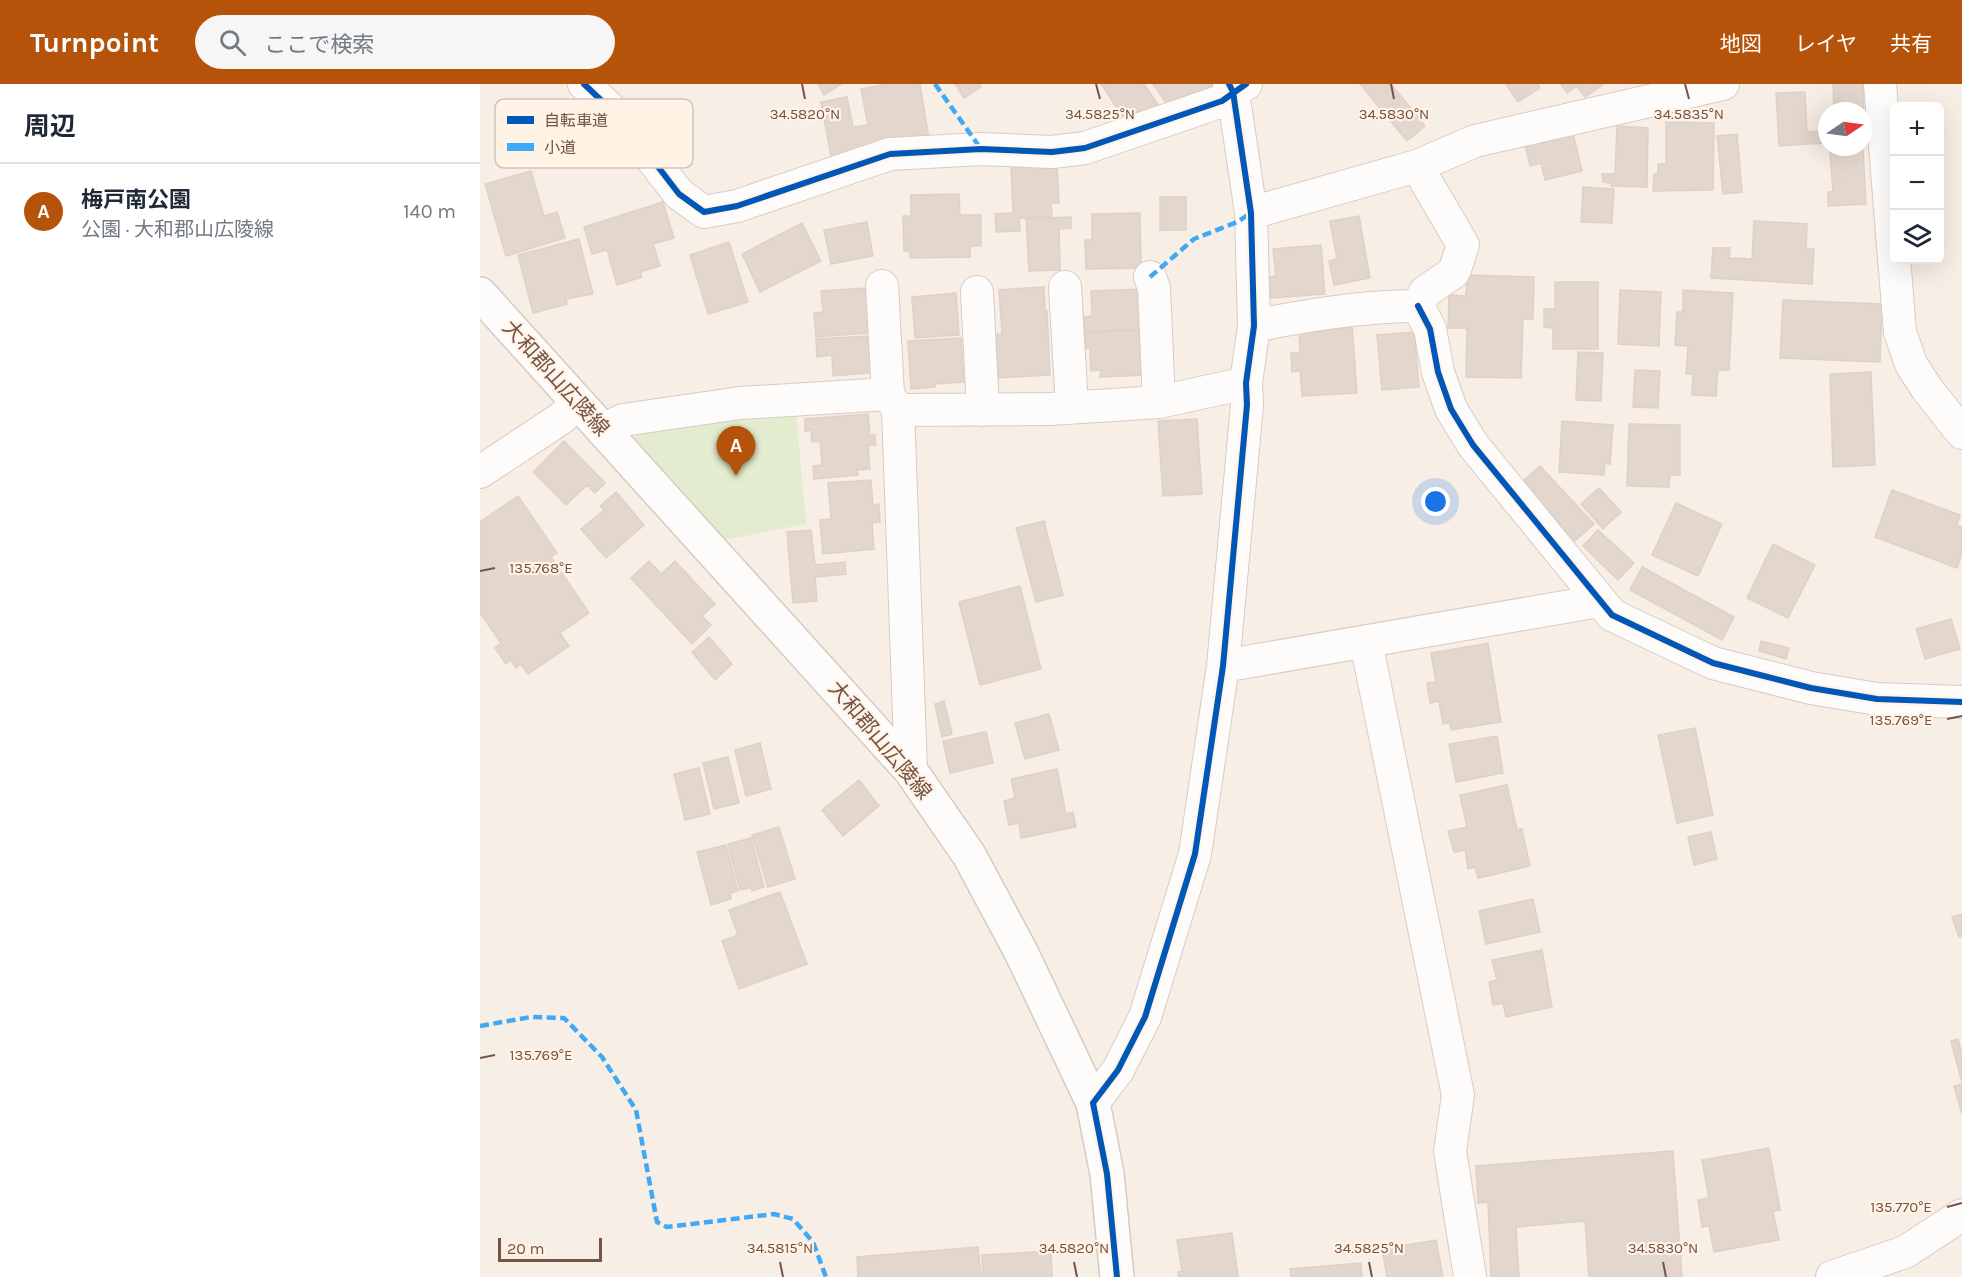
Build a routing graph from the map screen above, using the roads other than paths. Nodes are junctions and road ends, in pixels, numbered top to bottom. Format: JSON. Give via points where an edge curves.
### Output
{"nodes":[{"id":1,"x":584,"y":84,"type":"edge"},
{"id":2,"x":1721,"y":84,"type":"edge"},
{"id":3,"x":1880,"y":84,"type":"edge"},
{"id":4,"x":1236,"y":87,"type":"edge"},
{"id":5,"x":600,"y":99,"type":"edge"},
{"id":6,"x":1417,"y":166,"type":"junction"},
{"id":7,"x":659,"y":168,"type":"edge"},
{"id":8,"x":1251,"y":213,"type":"junction"},
{"id":9,"x":1150,"y":277,"type":"dead end"},
{"id":10,"x":882,"y":286,"type":"dead end"},
{"id":11,"x":1065,"y":286,"type":"dead end"},
{"id":12,"x":977,"y":292,"type":"dead end"},
{"id":13,"x":480,"y":294,"type":"edge"},
{"id":14,"x":1418,"y":306,"type":"junction"},
{"id":15,"x":1254,"y":326,"type":"junction"},
{"id":16,"x":1246,"y":383,"type":"junction"},
{"id":17,"x":893,"y":402,"type":"junction"},
{"id":18,"x":1159,"y":402,"type":"junction"},
{"id":19,"x":578,"y":403,"type":"junction"},
{"id":20,"x":1072,"y":407,"type":"junction"},
{"id":21,"x":983,"y":410,"type":"junction"},
{"id":22,"x":603,"y":430,"type":"junction"},
{"id":23,"x":1962,"y":433,"type":"edge"},
{"id":24,"x":480,"y":472,"type":"edge"},
{"id":25,"x":1599,"y":601,"type":"junction"},
{"id":26,"x":1366,"y":642,"type":"junction"},
{"id":27,"x":1223,"y":666,"type":"junction"},
{"id":28,"x":1962,"y":702,"type":"edge"},
{"id":29,"x":911,"y":771,"type":"junction"},
{"id":30,"x":1093,"y":1103,"type":"junction"},
{"id":31,"x":1962,"y":1215,"type":"edge"},
{"id":32,"x":1117,"y":1277,"type":"edge"},
{"id":33,"x":1470,"y":1277,"type":"edge"},
{"id":34,"x":1832,"y":1277,"type":"edge"}],
"edges":[{"from":1,"to":5,"type":"street"},
{"from":2,"to":6,"type":"street","via":[[1475,141]]},
{"from":3,"to":23,"type":"street","via":[[1900,332],[1911,364]]},
{"from":4,"to":7,"type":"street","via":[[1222,101],[1085,148],[890,154],[736,206],[704,212],[679,194]]},
{"from":4,"to":8,"type":"street"},
{"from":6,"to":8,"type":"street"},
{"from":6,"to":14,"type":"street","via":[[1464,245],[1454,272],[1425,292]]},
{"from":8,"to":15,"type":"street"},
{"from":9,"to":18,"type":"street","via":[[1154,288]]},
{"from":10,"to":17,"type":"street"},
{"from":11,"to":20,"type":"street"},
{"from":12,"to":21,"type":"street"},
{"from":13,"to":19,"type":"main road","name":"大和郡山広陵線"},
{"from":14,"to":15,"type":"street","via":[[1388,306]]},
{"from":14,"to":25,"type":"street","via":[[1430,329],[1438,372],[1451,409],[1473,445]]},
{"from":15,"to":16,"type":"street"},
{"from":16,"to":18,"type":"street"},
{"from":16,"to":27,"type":"street"},
{"from":17,"to":21,"type":"street"},
{"from":17,"to":22,"type":"street","via":[[740,403],[623,420]]},
{"from":17,"to":29,"type":"street"},
{"from":18,"to":20,"type":"street"},
{"from":19,"to":22,"type":"main road","name":"大和郡山広陵線"},
{"from":19,"to":24,"type":"street"},
{"from":20,"to":21,"type":"street"},
{"from":22,"to":29,"type":"main road","name":"大和郡山広陵線"},
{"from":25,"to":26,"type":"street"},
{"from":25,"to":28,"type":"street","via":[[1612,615],[1713,663],[1811,688],[1877,699]]},
{"from":26,"to":27,"type":"street"},
{"from":26,"to":33,"type":"street","via":[[1458,1095],[1450,1151]]},
{"from":27,"to":30,"type":"street","via":[[1195,854],[1145,1017],[1118,1070]]},
{"from":29,"to":30,"type":"main road","name":"大和郡山広陵線","via":[[969,855],[1021,952]]},
{"from":30,"to":32,"type":"main road","name":"大和郡山広陵線","via":[[1107,1174]]},
{"from":31,"to":34,"type":"street","via":[[1905,1252]]}]}
